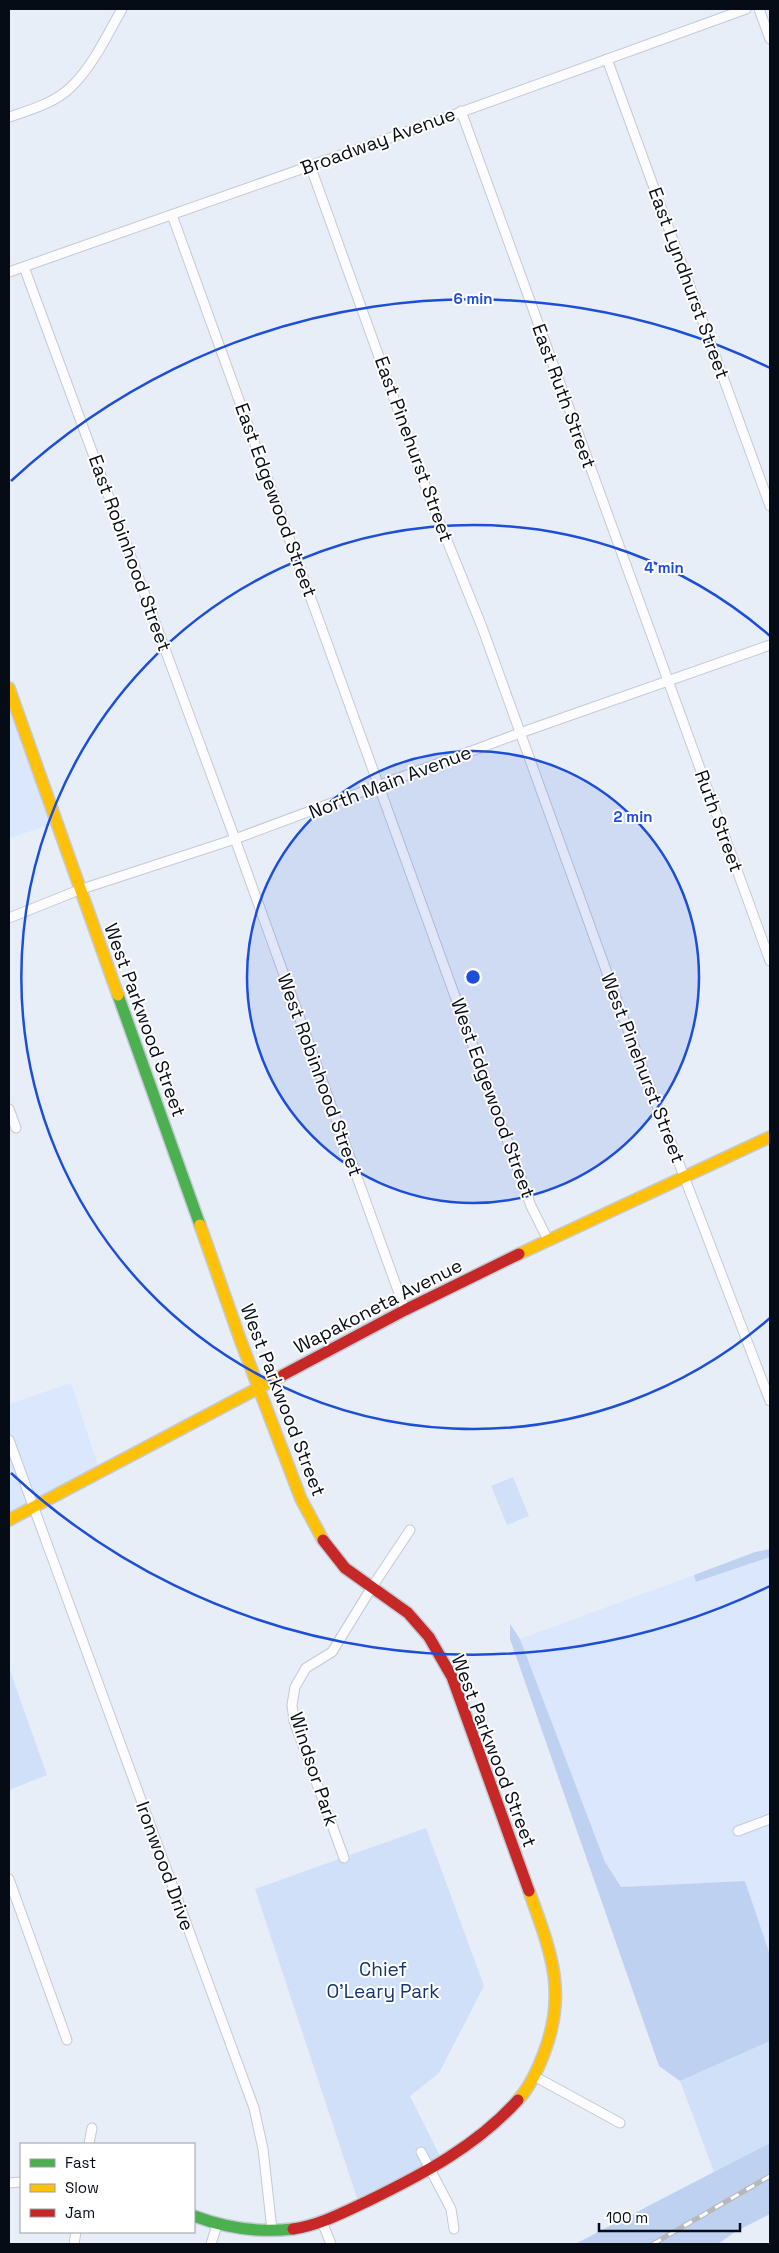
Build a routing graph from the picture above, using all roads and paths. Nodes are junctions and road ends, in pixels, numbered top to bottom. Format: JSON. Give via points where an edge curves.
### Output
{"nodes":[{"id":1,"x":122,"y":9,"type":"edge"},
{"id":2,"x":746,"y":9,"type":"edge"},
{"id":3,"x":759,"y":9,"type":"edge"},
{"id":4,"x":770,"y":39,"type":"edge"},
{"id":5,"x":607,"y":59,"type":"junction"},
{"id":6,"x":461,"y":111,"type":"junction"},
{"id":7,"x":9,"y":117,"type":"edge"},
{"id":8,"x":310,"y":165,"type":"junction"},
{"id":9,"x":172,"y":215,"type":"junction"},
{"id":10,"x":24,"y":267,"type":"junction"},
{"id":11,"x":9,"y":272,"type":"edge"},
{"id":12,"x":770,"y":506,"type":"edge"},
{"id":13,"x":770,"y":645,"type":"edge"},
{"id":14,"x":667,"y":681,"type":"junction"},
{"id":15,"x":9,"y":688,"type":"edge"},
{"id":16,"x":520,"y":732,"type":"junction"},
{"id":17,"x":380,"y":786,"type":"junction"},
{"id":18,"x":235,"y":839,"type":"junction"},
{"id":19,"x":79,"y":890,"type":"junction"},
{"id":20,"x":9,"y":918,"type":"edge"},
{"id":21,"x":770,"y":961,"type":"edge"},
{"id":22,"x":9,"y":1109,"type":"edge"},
{"id":23,"x":16,"y":1128,"type":"dead end"},
{"id":24,"x":770,"y":1137,"type":"edge"},
{"id":25,"x":684,"y":1177,"type":"junction"},
{"id":26,"x":548,"y":1240,"type":"junction"},
{"id":27,"x":405,"y":1310,"type":"junction"},
{"id":28,"x":258,"y":1387,"type":"junction"},
{"id":29,"x":770,"y":1401,"type":"edge"},
{"id":30,"x":9,"y":1440,"type":"edge"},
{"id":31,"x":33,"y":1507,"type":"junction"},
{"id":32,"x":9,"y":1520,"type":"edge"},
{"id":33,"x":410,"y":1530,"type":"dead end"},
{"id":34,"x":372,"y":1587,"type":"junction"},
{"id":35,"x":770,"y":1819,"type":"edge"},
{"id":36,"x":738,"y":1831,"type":"dead end"},
{"id":37,"x":344,"y":1858,"type":"dead end"},
{"id":38,"x":9,"y":1879,"type":"edge"},
{"id":39,"x":67,"y":2040,"type":"dead end"},
{"id":40,"x":534,"y":2076,"type":"junction"},
{"id":41,"x":620,"y":2123,"type":"dead end"},
{"id":42,"x":92,"y":2128,"type":"dead end"},
{"id":43,"x":89,"y":2143,"type":"edge"},
{"id":44,"x":421,"y":2152,"type":"dead end"},
{"id":45,"x":430,"y":2167,"type":"junction"},
{"id":46,"x":195,"y":2216,"type":"edge"},
{"id":47,"x":322,"y":2222,"type":"junction"},
{"id":48,"x":217,"y":2225,"type":"junction"},
{"id":49,"x":272,"y":2230,"type":"junction"},
{"id":50,"x":454,"y":2230,"type":"dead end"},
{"id":51,"x":212,"y":2244,"type":"edge"},
{"id":52,"x":331,"y":2244,"type":"edge"}],
"edges":[{"from":1,"to":7,"type":"street","via":[[84,73],[70,88],[39,107]]},
{"from":2,"to":5,"type":"street","name":"Broadway Avenue"},
{"from":3,"to":4,"type":"street"},
{"from":5,"to":6,"type":"street","name":"Broadway Avenue"},
{"from":5,"to":12,"type":"street","name":"East Lyndhurst Street"},
{"from":6,"to":8,"type":"street","name":"Broadway Avenue"},
{"from":6,"to":14,"type":"street","name":"East Ruth Street"},
{"from":8,"to":9,"type":"street","name":"Broadway Avenue"},
{"from":8,"to":16,"type":"street","name":"East Pinehurst Street","via":[[429,496]]},
{"from":9,"to":10,"type":"street","name":"Broadway Avenue"},
{"from":9,"to":17,"type":"street","name":"East Edgewood Street"},
{"from":10,"to":11,"type":"street","name":"Broadway Avenue"},
{"from":10,"to":18,"type":"street","name":"East Robinhood Street"},
{"from":13,"to":14,"type":"street","name":"North Main Avenue"},
{"from":14,"to":16,"type":"street","name":"North Main Avenue"},
{"from":14,"to":21,"type":"street","name":"Ruth Street"},
{"from":15,"to":19,"type":"street","name":"West Parkwood Street"},
{"from":16,"to":17,"type":"street","name":"North Main Avenue"},
{"from":16,"to":25,"type":"street","name":"West Pinehurst Street"},
{"from":17,"to":18,"type":"street","name":"North Main Avenue"},
{"from":17,"to":26,"type":"street","name":"West Edgewood Street","via":[[531,1206]]},
{"from":18,"to":19,"type":"street","name":"North Main Avenue"},
{"from":18,"to":27,"type":"street","name":"West Robinhood Street"},
{"from":19,"to":20,"type":"street","name":"North Main Avenue"},
{"from":19,"to":28,"type":"street","name":"West Parkwood Street"},
{"from":22,"to":23,"type":"street"},
{"from":24,"to":25,"type":"street","name":"Wapakoneta Avenue"},
{"from":25,"to":26,"type":"street","name":"Wapakoneta Avenue"},
{"from":25,"to":29,"type":"street","name":"West Pinehurst Street"},
{"from":26,"to":27,"type":"street","name":"Wapakoneta Avenue"},
{"from":27,"to":28,"type":"street","name":"Wapakoneta Avenue"},
{"from":28,"to":31,"type":"street","name":"Wapakoneta Avenue"},
{"from":28,"to":34,"type":"street","name":"West Parkwood Street","via":[[318,1534],[345,1568]]},
{"from":30,"to":31,"type":"street","name":"Ironwood Drive"},
{"from":31,"to":32,"type":"street","name":"Wapakoneta Avenue"},
{"from":31,"to":49,"type":"street","name":"Ironwood Drive","via":[[254,2108],[263,2149]]},
{"from":33,"to":34,"type":"street","name":"Windsor Park"},
{"from":34,"to":37,"type":"street","name":"Windsor Park","via":[[332,1652],[306,1668],[294,1687],[292,1705],[294,1721]]},
{"from":34,"to":40,"type":"street","name":"West Parkwood Street","via":[[408,1613],[424,1631],[452,1677],[550,1950],[557,1993],[551,2037]]},
{"from":35,"to":36,"type":"street"},
{"from":38,"to":39,"type":"street"},
{"from":40,"to":41,"type":"street"},
{"from":40,"to":45,"type":"street","name":"West Parkwood Street","via":[[511,2109],[486,2131]]},
{"from":42,"to":43,"type":"street"},
{"from":44,"to":45,"type":"street"},
{"from":45,"to":47,"type":"street","name":"West Parkwood Street"},
{"from":45,"to":50,"type":"street","via":[[451,2209]]},
{"from":46,"to":48,"type":"street","name":"West Parkwood Street"},
{"from":47,"to":49,"type":"street","name":"West Parkwood Street"},
{"from":47,"to":52,"type":"street"},
{"from":48,"to":49,"type":"street","name":"West Parkwood Street"},
{"from":48,"to":51,"type":"street"}]}
